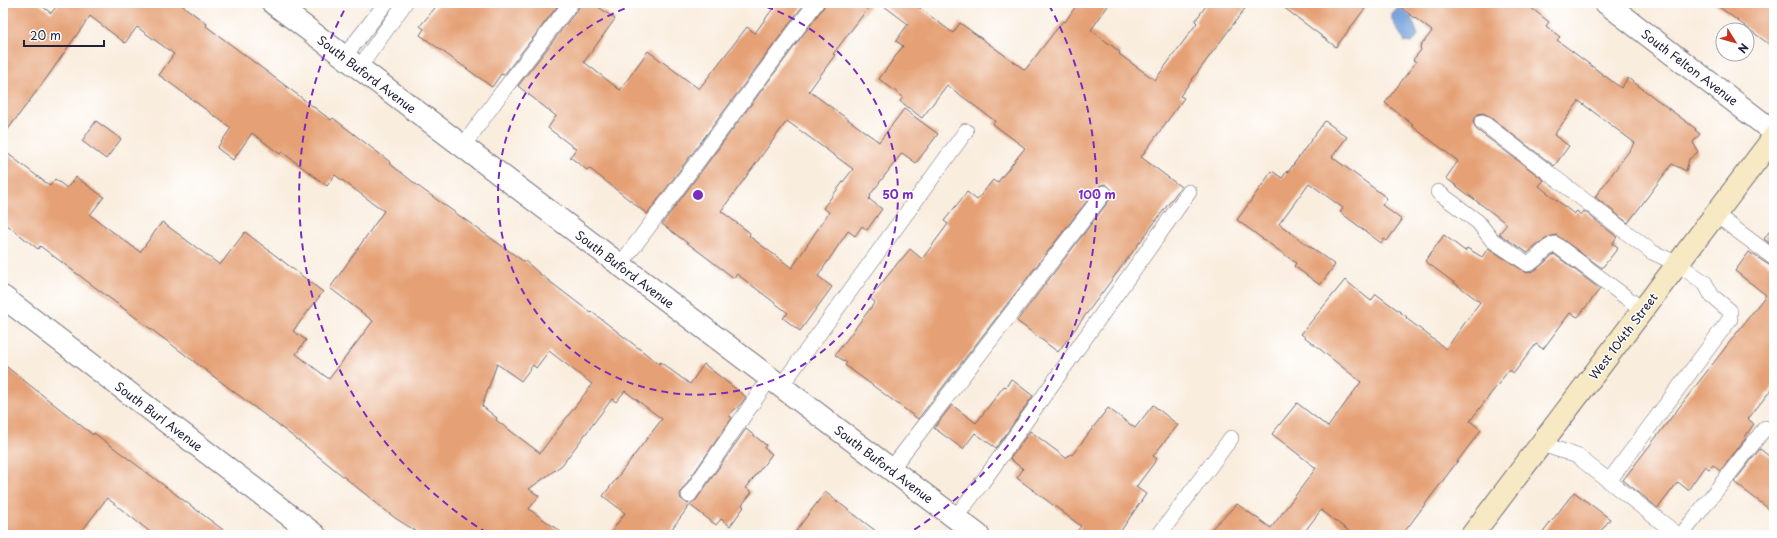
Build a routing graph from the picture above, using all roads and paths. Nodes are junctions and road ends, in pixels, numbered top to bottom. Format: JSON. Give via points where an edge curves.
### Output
{"nodes":[{"id":1,"x":273,"y":3,"type":"edge"},
{"id":2,"x":386,"y":3,"type":"edge"},
{"id":3,"x":405,"y":3,"type":"edge"},
{"id":4,"x":571,"y":3,"type":"edge"},
{"id":5,"x":816,"y":3,"type":"edge"},
{"id":6,"x":1606,"y":3,"type":"edge"},
{"id":7,"x":352,"y":63,"type":"junction"},
{"id":8,"x":1482,"y":122,"type":"dead end"},
{"id":9,"x":966,"y":131,"type":"dead end"},
{"id":10,"x":1774,"y":132,"type":"edge"},
{"id":11,"x":1774,"y":137,"type":"edge"},
{"id":12,"x":463,"y":146,"type":"junction"},
{"id":13,"x":1190,"y":192,"type":"dead end"},
{"id":14,"x":1438,"y":192,"type":"dead end"},
{"id":15,"x":1104,"y":193,"type":"dead end"},
{"id":16,"x":1715,"y":214,"type":"junction"},
{"id":17,"x":1774,"y":258,"type":"edge"},
{"id":18,"x":1678,"y":264,"type":"junction"},
{"id":19,"x":620,"y":265,"type":"junction"},
{"id":20,"x":3,"y":297,"type":"edge"},
{"id":21,"x":1643,"y":310,"type":"junction"},
{"id":22,"x":776,"y":382,"type":"junction"},
{"id":23,"x":1765,"y":428,"type":"dead end"},
{"id":24,"x":1231,"y":438,"type":"dead end"},
{"id":25,"x":1542,"y":444,"type":"junction"},
{"id":26,"x":891,"y":469,"type":"junction"},
{"id":27,"x":1608,"y":481,"type":"junction"},
{"id":28,"x":689,"y":495,"type":"dead end"},
{"id":29,"x":955,"y":518,"type":"junction"},
{"id":30,"x":315,"y":535,"type":"edge"},
{"id":31,"x":978,"y":535,"type":"edge"},
{"id":32,"x":1159,"y":535,"type":"edge"},
{"id":33,"x":1472,"y":535,"type":"edge"}],
"edges":[{"from":1,"to":7,"type":"street","name":"South Buford Avenue"},
{"from":2,"to":7,"type":"lane"},
{"from":3,"to":7,"type":"lane"},
{"from":4,"to":12,"type":"lane"},
{"from":5,"to":19,"type":"lane"},
{"from":6,"to":10,"type":"street","name":"South Felton Avenue"},
{"from":7,"to":12,"type":"street","name":"South Buford Avenue"},
{"from":8,"to":18,"type":"lane","via":[[1652,252]]},
{"from":9,"to":22,"type":"lane"},
{"from":11,"to":16,"type":"street","name":"West 104th Street"},
{"from":12,"to":19,"type":"street","name":"South Buford Avenue"},
{"from":13,"to":29,"type":"lane"},
{"from":14,"to":21,"type":"lane","via":[[1478,222],[1492,240],[1528,264],[1534,262],[1547,247],[1555,244]]},
{"from":15,"to":26,"type":"lane"},
{"from":16,"to":17,"type":"lane"},
{"from":16,"to":18,"type":"street","name":"West 104th Street"},
{"from":18,"to":21,"type":"street","name":"West 104th Street"},
{"from":18,"to":27,"type":"lane","via":[[1705,283],[1712,296],[1730,311],[1730,318]]},
{"from":19,"to":22,"type":"street","name":"South Buford Avenue"},
{"from":20,"to":30,"type":"street","name":"South Burl Avenue"},
{"from":21,"to":25,"type":"street","name":"West 104th Street"},
{"from":22,"to":26,"type":"street","name":"South Buford Avenue"},
{"from":22,"to":28,"type":"lane"},
{"from":23,"to":27,"type":"lane","via":[[1683,533],[1678,535]]},
{"from":24,"to":32,"type":"lane"},
{"from":25,"to":27,"type":"lane","via":[[1577,456]]},
{"from":25,"to":33,"type":"street","name":"West 104th Street"},
{"from":26,"to":29,"type":"street","name":"South Buford Avenue"},
{"from":29,"to":31,"type":"street","name":"South Buford Avenue"}]}
